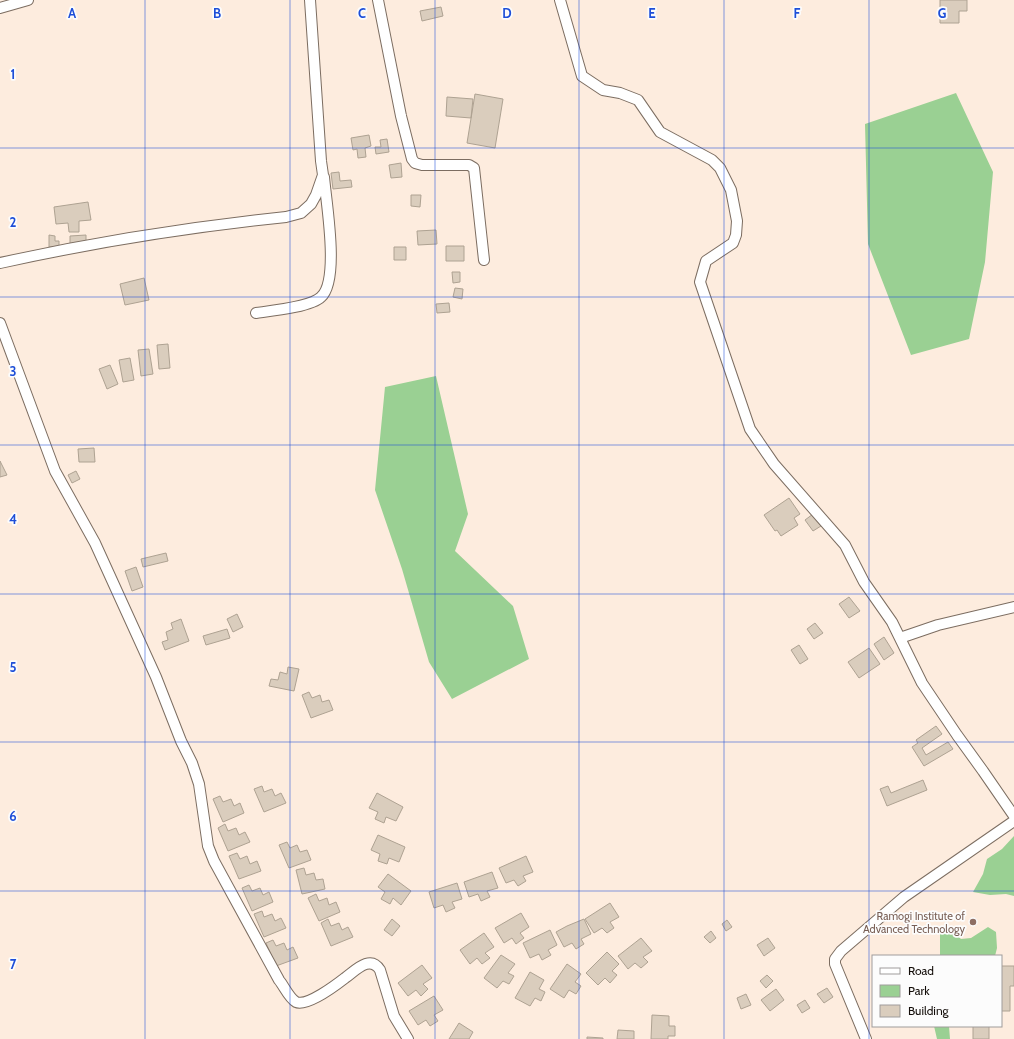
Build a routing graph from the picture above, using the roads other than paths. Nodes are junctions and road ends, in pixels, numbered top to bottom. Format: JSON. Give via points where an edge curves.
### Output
{"nodes":[{"id":1,"x":28,"y":0,"type":"edge"},
{"id":2,"x":310,"y":0,"type":"edge"},
{"id":3,"x":378,"y":0,"type":"edge"},
{"id":4,"x":560,"y":0,"type":"edge"},
{"id":5,"x":0,"y":8,"type":"edge"},
{"id":6,"x":323,"y":175,"type":"junction"},
{"id":7,"x":484,"y":260,"type":"dead end"},
{"id":8,"x":0,"y":263,"type":"edge"},
{"id":9,"x":256,"y":313,"type":"dead end"},
{"id":10,"x":0,"y":323,"type":"edge"},
{"id":11,"x":1014,"y":608,"type":"edge"},
{"id":12,"x":900,"y":638,"type":"junction"},
{"id":13,"x":1014,"y":816,"type":"edge"},
{"id":14,"x":1014,"y":821,"type":"edge"},
{"id":15,"x":408,"y":1039,"type":"edge"},
{"id":16,"x":866,"y":1039,"type":"edge"}],
"edges":[{"from":1,"to":5,"type":"street"},
{"from":2,"to":6,"type":"street"},
{"from":3,"to":7,"type":"street","via":[[412,159],[422,165],[469,165],[474,168]]},
{"from":4,"to":12,"type":"street","via":[[582,76],[603,90],[638,100],[660,132],[712,160],[720,168],[731,190],[737,222],[736,235],[733,243],[706,261],[700,282],[750,429],[774,464],[845,545],[864,582]]},
{"from":6,"to":8,"type":"street","via":[[311,204],[301,213],[154,234]]},
{"from":6,"to":9,"type":"street","via":[[332,257],[324,293],[322,297],[310,302]]},
{"from":10,"to":15,"type":"street","via":[[55,471],[95,543],[192,763],[199,784],[208,846],[214,862],[279,980],[292,998],[303,1002],[326,991],[360,966],[374,964],[380,970],[394,1016]]},
{"from":11,"to":12,"type":"street","via":[[938,625]]},
{"from":12,"to":13,"type":"street","via":[[922,683]]},
{"from":14,"to":16,"type":"street","via":[[904,897],[835,959]]}]}
